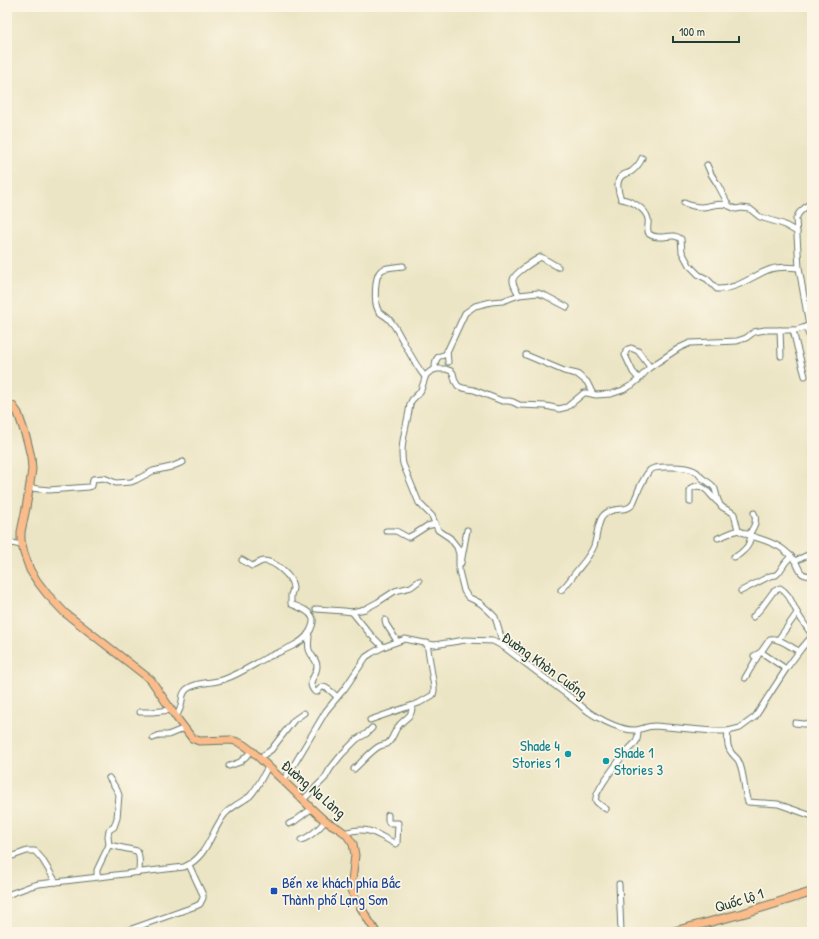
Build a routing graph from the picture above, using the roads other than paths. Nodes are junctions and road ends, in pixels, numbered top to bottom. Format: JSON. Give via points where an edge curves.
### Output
{"nodes":[{"id":1,"x":642,"y":158,"type":"dead end"},
{"id":2,"x":707,"y":165,"type":"dead end"},
{"id":3,"x":812,"y":201,"type":"edge"},
{"id":4,"x":684,"y":203,"type":"dead end"},
{"id":5,"x":728,"y":204,"type":"junction"},
{"id":6,"x":797,"y":232,"type":"junction"},
{"id":7,"x":403,"y":266,"type":"dead end"},
{"id":8,"x":558,"y":267,"type":"dead end"},
{"id":9,"x":799,"y":268,"type":"junction"},
{"id":10,"x":519,"y":295,"type":"junction"},
{"id":11,"x":567,"y":307,"type":"dead end"},
{"id":12,"x":809,"y":326,"type":"edge"},
{"id":13,"x":780,"y":330,"type":"junction"},
{"id":14,"x":793,"y":330,"type":"junction"},
{"id":15,"x":812,"y":343,"type":"edge"},
{"id":16,"x":447,"y":351,"type":"junction"},
{"id":17,"x":526,"y":355,"type":"dead end"},
{"id":18,"x":781,"y":356,"type":"dead end"},
{"id":19,"x":448,"y":362,"type":"dead end"},
{"id":20,"x":650,"y":367,"type":"junction"},
{"id":21,"x":435,"y":369,"type":"junction"},
{"id":22,"x":805,"y":376,"type":"dead end"},
{"id":23,"x":425,"y":377,"type":"junction"},
{"id":24,"x":639,"y":379,"type":"junction"},
{"id":25,"x":593,"y":394,"type":"junction"},
{"id":26,"x":7,"y":404,"type":"edge"},
{"id":27,"x":184,"y":462,"type":"dead end"},
{"id":28,"x":30,"y":488,"type":"junction"},
{"id":29,"x":690,"y":502,"type":"dead end"},
{"id":30,"x":720,"y":504,"type":"junction"},
{"id":31,"x":754,"y":513,"type":"dead end"},
{"id":32,"x":435,"y":524,"type":"junction"},
{"id":33,"x":467,"y":530,"type":"dead end"},
{"id":34,"x":738,"y":530,"type":"junction"},
{"id":35,"x":386,"y":531,"type":"dead end"},
{"id":36,"x":750,"y":536,"type":"junction"},
{"id":37,"x":718,"y":538,"type":"dead end"},
{"id":38,"x":7,"y":542,"type":"edge"},
{"id":39,"x":21,"y":545,"type":"junction"},
{"id":40,"x":812,"y":553,"type":"edge"},
{"id":41,"x":791,"y":556,"type":"junction"},
{"id":42,"x":734,"y":557,"type":"dead end"},
{"id":43,"x":242,"y":560,"type":"dead end"},
{"id":44,"x":795,"y":561,"type":"junction"},
{"id":45,"x":459,"y":567,"type":"junction"},
{"id":46,"x":812,"y":576,"type":"edge"},
{"id":47,"x":419,"y":581,"type":"dead end"},
{"id":48,"x":561,"y":590,"type":"dead end"},
{"id":49,"x":741,"y":591,"type":"dead end"},
{"id":50,"x":316,"y":609,"type":"dead end"},
{"id":51,"x":352,"y":612,"type":"junction"},
{"id":52,"x":797,"y":613,"type":"junction"},
{"id":53,"x":753,"y":617,"type":"dead end"},
{"id":54,"x":385,"y":620,"type":"dead end"},
{"id":55,"x":308,"y":634,"type":"junction"},
{"id":56,"x":812,"y":636,"type":"edge"},
{"id":57,"x":778,"y":640,"type":"junction"},
{"id":58,"x":398,"y":642,"type":"junction"},
{"id":59,"x":427,"y":643,"type":"junction"},
{"id":60,"x":383,"y":647,"type":"junction"},
{"id":61,"x":504,"y":647,"type":"junction"},
{"id":62,"x":799,"y":651,"type":"junction"},
{"id":63,"x":758,"y":654,"type":"junction"},
{"id":64,"x":786,"y":669,"type":"junction"},
{"id":65,"x":745,"y":678,"type":"dead end"},
{"id":66,"x":337,"y":697,"type":"junction"},
{"id":67,"x":412,"y":706,"type":"junction"},
{"id":68,"x":171,"y":710,"type":"junction"},
{"id":69,"x":140,"y":712,"type":"dead end"},
{"id":70,"x":304,"y":713,"type":"dead end"},
{"id":71,"x":176,"y":717,"type":"junction"},
{"id":72,"x":370,"y":720,"type":"dead end"},
{"id":73,"x":795,"y":723,"type":"dead end"},
{"id":74,"x":812,"y":724,"type":"edge"},
{"id":75,"x":185,"y":728,"type":"junction"},
{"id":76,"x":372,"y":728,"type":"dead end"},
{"id":77,"x":638,"y":730,"type":"junction"},
{"id":78,"x":728,"y":731,"type":"junction"},
{"id":79,"x":153,"y":738,"type":"dead end"},
{"id":80,"x":252,"y":751,"type":"junction"},
{"id":81,"x":259,"y":758,"type":"junction"},
{"id":82,"x":229,"y":766,"type":"dead end"},
{"id":83,"x":268,"y":767,"type":"junction"},
{"id":84,"x":354,"y":769,"type":"dead end"},
{"id":85,"x":109,"y":778,"type":"dead end"},
{"id":86,"x":283,"y":781,"type":"junction"},
{"id":87,"x":303,"y":800,"type":"junction"},
{"id":88,"x":311,"y":809,"type":"junction"},
{"id":89,"x":606,"y":809,"type":"dead end"},
{"id":90,"x":388,"y":816,"type":"dead end"},
{"id":91,"x":812,"y":816,"type":"edge"},
{"id":92,"x":325,"y":821,"type":"junction"},
{"id":93,"x":289,"y":824,"type":"dead end"},
{"id":94,"x":344,"y":832,"type":"junction"},
{"id":95,"x":301,"y":840,"type":"dead end"},
{"id":96,"x":109,"y":845,"type":"junction"},
{"id":97,"x":7,"y":858,"type":"edge"},
{"id":98,"x":189,"y":865,"type":"junction"},
{"id":99,"x":139,"y":872,"type":"junction"},
{"id":100,"x":97,"y":877,"type":"junction"},
{"id":101,"x":56,"y":882,"type":"junction"},
{"id":102,"x":619,"y":884,"type":"dead end"},
{"id":103,"x":812,"y":892,"type":"edge"},
{"id":104,"x":7,"y":895,"type":"edge"},
{"id":105,"x":123,"y":932,"type":"edge"},
{"id":106,"x":376,"y":932,"type":"edge"},
{"id":107,"x":621,"y":932,"type":"edge"},
{"id":108,"x":672,"y":932,"type":"edge"}],
"edges":[{"from":1,"to":9,"type":"street","via":[[632,172],[623,175],[619,180],[621,199],[626,199],[641,208],[648,218],[649,234],[658,237],[672,236],[681,240],[682,252],[689,265],[717,289],[742,283],[772,269]]},
{"from":2,"to":5,"type":"street"},
{"from":3,"to":6,"type":"street","via":[[796,219]]},
{"from":4,"to":5,"type":"street","via":[[700,207]]},
{"from":5,"to":6,"type":"street","via":[[736,209],[750,210],[760,217],[783,224]]},
{"from":6,"to":9,"type":"street"},
{"from":7,"to":23,"type":"street","via":[[379,272],[375,299],[378,311],[393,325]]},
{"from":8,"to":10,"type":"street","via":[[541,257],[516,274],[512,281]]},
{"from":9,"to":12,"type":"street"},
{"from":10,"to":11,"type":"street","via":[[538,293]]},
{"from":10,"to":16,"type":"street","via":[[468,310],[462,317]]},
{"from":12,"to":14,"type":"street"},
{"from":12,"to":15,"type":"street"},
{"from":13,"to":14,"type":"street"},
{"from":13,"to":18,"type":"street"},
{"from":13,"to":20,"type":"street","via":[[754,332],[737,341],[690,343]]},
{"from":14,"to":22,"type":"street"},
{"from":16,"to":19,"type":"street"},
{"from":16,"to":21,"type":"street","via":[[444,356],[437,359]]},
{"from":17,"to":25,"type":"street","via":[[577,374],[587,382]]},
{"from":20,"to":24,"type":"street"},
{"from":20,"to":24,"type":"street","via":[[638,351],[631,348],[626,351],[625,355]]},
{"from":21,"to":23,"type":"street"},
{"from":21,"to":25,"type":"street","via":[[451,371],[458,386],[519,405],[559,409],[567,407],[584,393]]},
{"from":23,"to":32,"type":"street","via":[[421,390],[410,404],[402,457],[419,503],[432,516]]},
{"from":24,"to":25,"type":"street","via":[[623,390],[611,394]]},
{"from":26,"to":28,"type":"main road","via":[[16,410],[27,440],[32,461]]},
{"from":27,"to":28,"type":"street","via":[[153,471],[131,482],[116,483],[102,478],[93,479],[92,486],[89,487],[49,490]]},
{"from":28,"to":39,"type":"main road","via":[[21,532]]},
{"from":29,"to":30,"type":"street","via":[[691,488],[700,486]]},
{"from":30,"to":34,"type":"street","via":[[734,514]]},
{"from":30,"to":48,"type":"street","via":[[715,489],[695,470],[676,467],[650,470],[630,507],[613,510],[603,516],[593,548]]},
{"from":31,"to":36,"type":"street","via":[[756,520]]},
{"from":32,"to":35,"type":"street","via":[[409,537]]},
{"from":32,"to":45,"type":"street","via":[[457,547]]},
{"from":33,"to":45,"type":"street"},
{"from":34,"to":36,"type":"street"},
{"from":34,"to":37,"type":"street"},
{"from":36,"to":41,"type":"street","via":[[767,540]]},
{"from":36,"to":42,"type":"street","via":[[747,548]]},
{"from":38,"to":39,"type":"street"},
{"from":39,"to":68,"type":"main road","name":"Đường Na Làng","via":[[30,570],[47,594],[65,613],[151,680]]},
{"from":40,"to":44,"type":"street"},
{"from":41,"to":44,"type":"street"},
{"from":41,"to":49,"type":"street","via":[[776,575]]},
{"from":43,"to":55,"type":"street","via":[[252,566],[262,561],[272,563],[288,575],[293,588],[291,604],[306,611],[313,618]]},
{"from":44,"to":46,"type":"street","via":[[801,573]]},
{"from":45,"to":61,"type":"street","via":[[464,591],[468,597],[480,603],[495,617]]},
{"from":47,"to":51,"type":"street","via":[[411,587],[395,591],[365,609]]},
{"from":50,"to":51,"type":"street"},
{"from":51,"to":60,"type":"street"},
{"from":52,"to":53,"type":"street","via":[[790,597],[780,588],[773,592]]},
{"from":52,"to":56,"type":"street"},
{"from":52,"to":57,"type":"street"},
{"from":54,"to":58,"type":"street"},
{"from":55,"to":66,"type":"street","via":[[309,650],[317,664],[311,687],[316,692],[322,687],[327,688]]},
{"from":55,"to":71,"type":"street","via":[[299,642],[226,679],[190,687],[183,694]]},
{"from":56,"to":62,"type":"street","name":"Đường Khòn Cuổng"},
{"from":57,"to":62,"type":"street"},
{"from":57,"to":63,"type":"street","via":[[770,639]]},
{"from":58,"to":59,"type":"street","name":"Đường Khòn Cuổng","via":[[405,639]]},
{"from":58,"to":60,"type":"street","name":"Đường Khòn Cuổng"},
{"from":59,"to":61,"type":"street","name":"Đường Khòn Cuổng","via":[[434,645],[481,640],[493,641]]},
{"from":59,"to":67,"type":"street","via":[[434,691],[433,695]]},
{"from":60,"to":66,"type":"street","name":"Đường Khòn Cuổng","via":[[366,657]]},
{"from":61,"to":77,"type":"street","name":"Đường Khòn Cuổng","via":[[606,722]]},
{"from":62,"to":64,"type":"street","name":"Đường Khòn Cuổng"},
{"from":63,"to":64,"type":"street"},
{"from":63,"to":65,"type":"street"},
{"from":64,"to":78,"type":"street","name":"Đường Khòn Cuổng","via":[[755,717],[740,728]]},
{"from":66,"to":86,"type":"street","name":"Đường Khòn Cuổng"},
{"from":67,"to":72,"type":"street"},
{"from":67,"to":84,"type":"street","via":[[411,715],[397,727],[389,742],[372,751]]},
{"from":68,"to":69,"type":"street"},
{"from":68,"to":71,"type":"main road","name":"Đường Na Làng"},
{"from":70,"to":81,"type":"street","via":[[294,720],[271,750]]},
{"from":71,"to":75,"type":"main road","name":"Đường Na Làng"},
{"from":73,"to":74,"type":"street"},
{"from":75,"to":79,"type":"street","via":[[168,736],[160,735]]},
{"from":75,"to":80,"type":"main road","name":"Đường Na Làng","via":[[196,740],[231,740]]},
{"from":76,"to":87,"type":"street","via":[[342,754],[325,778]]},
{"from":77,"to":78,"type":"street","name":"Đường Khòn Cuổng","via":[[654,726]]},
{"from":77,"to":89,"type":"street","via":[[636,741],[604,781],[596,796],[597,803]]},
{"from":78,"to":91,"type":"street","via":[[728,746],[739,762],[748,802],[778,804]]},
{"from":80,"to":81,"type":"main road","name":"Đường Na Làng"},
{"from":80,"to":82,"type":"street","via":[[240,762]]},
{"from":81,"to":83,"type":"main road","name":"Đường Na Làng"},
{"from":83,"to":86,"type":"main road","name":"Đường Na Làng"},
{"from":83,"to":98,"type":"street","via":[[253,792],[226,813],[199,856]]},
{"from":85,"to":96,"type":"street","via":[[119,795],[117,818],[114,827],[109,830]]},
{"from":86,"to":87,"type":"main road","name":"Đường Na Làng"},
{"from":87,"to":88,"type":"main road","name":"Đường Na Làng"},
{"from":88,"to":92,"type":"main road","name":"Đường Na Làng"},
{"from":88,"to":93,"type":"street"},
{"from":90,"to":94,"type":"street","via":[[389,823],[398,823],[396,844],[371,830]]},
{"from":92,"to":94,"type":"main road","name":"Đường Na Làng"},
{"from":92,"to":95,"type":"street"},
{"from":94,"to":106,"type":"main road","name":"Đường Na Làng","via":[[353,844],[355,855],[351,890]]},
{"from":96,"to":99,"type":"street","via":[[137,851]]},
{"from":96,"to":100,"type":"street","via":[[97,870]]},
{"from":97,"to":101,"type":"street","via":[[35,851]]},
{"from":98,"to":99,"type":"street"},
{"from":98,"to":105,"type":"street","via":[[203,898],[200,904]]},
{"from":99,"to":100,"type":"street"},
{"from":100,"to":101,"type":"street"},
{"from":101,"to":104,"type":"street","via":[[31,886]]},
{"from":102,"to":107,"type":"street"},
{"from":103,"to":108,"type":"highway","name":"Quốc lộ 1"}]}
